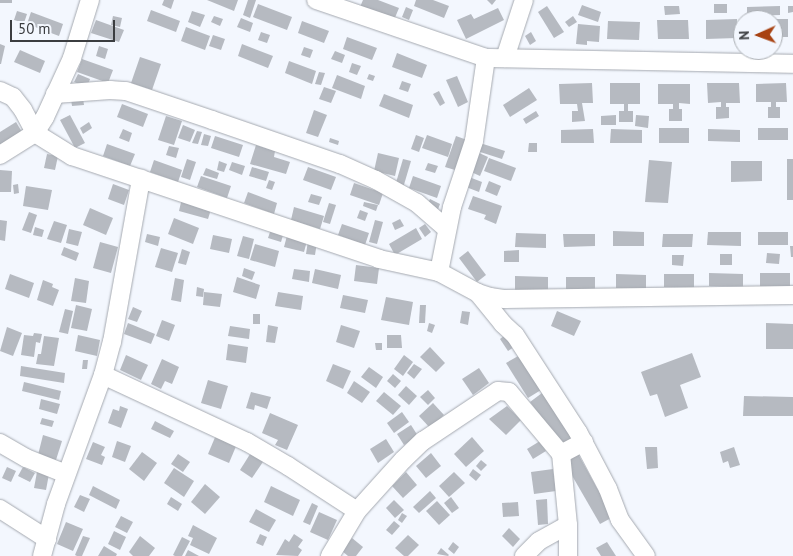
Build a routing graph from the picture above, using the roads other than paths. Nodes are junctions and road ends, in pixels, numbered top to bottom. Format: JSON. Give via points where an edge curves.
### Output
{"nodes":[{"id":1,"x":90,"y":0,"type":"edge"},
{"id":2,"x":316,"y":0,"type":"edge"},
{"id":3,"x":524,"y":0,"type":"edge"},
{"id":4,"x":486,"y":58,"type":"junction"},
{"id":5,"x":505,"y":58,"type":"junction"},
{"id":6,"x":793,"y":64,"type":"edge"},
{"id":7,"x":0,"y":91,"type":"edge"},
{"id":8,"x":55,"y":94,"type":"junction"},
{"id":9,"x":35,"y":133,"type":"junction"},
{"id":10,"x":0,"y":155,"type":"edge"},
{"id":11,"x":141,"y":179,"type":"junction"},
{"id":12,"x":447,"y":229,"type":"junction"},
{"id":13,"x":439,"y":272,"type":"junction"},
{"id":14,"x":478,"y":293,"type":"junction"},
{"id":15,"x":793,"y":295,"type":"edge"},
{"id":16,"x":103,"y":375,"type":"junction"},
{"id":17,"x":584,"y":442,"type":"junction"},
{"id":18,"x":0,"y":443,"type":"edge"},
{"id":19,"x":561,"y":454,"type":"junction"},
{"id":20,"x":66,"y":474,"type":"junction"},
{"id":21,"x":0,"y":509,"type":"edge"},
{"id":22,"x":357,"y":512,"type":"junction"},
{"id":23,"x":568,"y":525,"type":"junction"},
{"id":24,"x":47,"y":539,"type":"junction"},
{"id":25,"x":42,"y":556,"type":"edge"},
{"id":26,"x":330,"y":556,"type":"edge"},
{"id":27,"x":524,"y":556,"type":"edge"},
{"id":28,"x":568,"y":556,"type":"edge"},
{"id":29,"x":646,"y":556,"type":"edge"}],
"edges":[{"from":1,"to":8,"type":"street","via":[[79,40]]},
{"from":2,"to":4,"type":"street"},
{"from":3,"to":5,"type":"street"},
{"from":4,"to":5,"type":"street"},
{"from":4,"to":12,"type":"street","via":[[474,141]]},
{"from":5,"to":6,"type":"street"},
{"from":7,"to":9,"type":"street","via":[[13,97]]},
{"from":8,"to":9,"type":"street"},
{"from":8,"to":12,"type":"street","via":[[126,91],[340,164],[417,203]]},
{"from":9,"to":10,"type":"street"},
{"from":9,"to":11,"type":"street","via":[[72,156]]},
{"from":11,"to":13,"type":"street","via":[[379,259]]},
{"from":11,"to":16,"type":"street","via":[[112,342]]},
{"from":12,"to":13,"type":"street"},
{"from":13,"to":14,"type":"street"},
{"from":14,"to":15,"type":"street","via":[[505,299]]},
{"from":14,"to":17,"type":"street","via":[[515,335]]},
{"from":16,"to":20,"type":"street"},
{"from":16,"to":22,"type":"street","via":[[247,442]]},
{"from":17,"to":19,"type":"street"},
{"from":17,"to":29,"type":"street","via":[[620,520]]},
{"from":18,"to":20,"type":"street","via":[[26,458]]},
{"from":19,"to":22,"type":"street","via":[[509,392],[498,392],[423,441]]},
{"from":19,"to":23,"type":"street"},
{"from":20,"to":24,"type":"street"},
{"from":21,"to":24,"type":"street"},
{"from":22,"to":26,"type":"street"},
{"from":23,"to":27,"type":"street","via":[[539,541]]},
{"from":23,"to":28,"type":"street"},
{"from":24,"to":25,"type":"street"}]}
